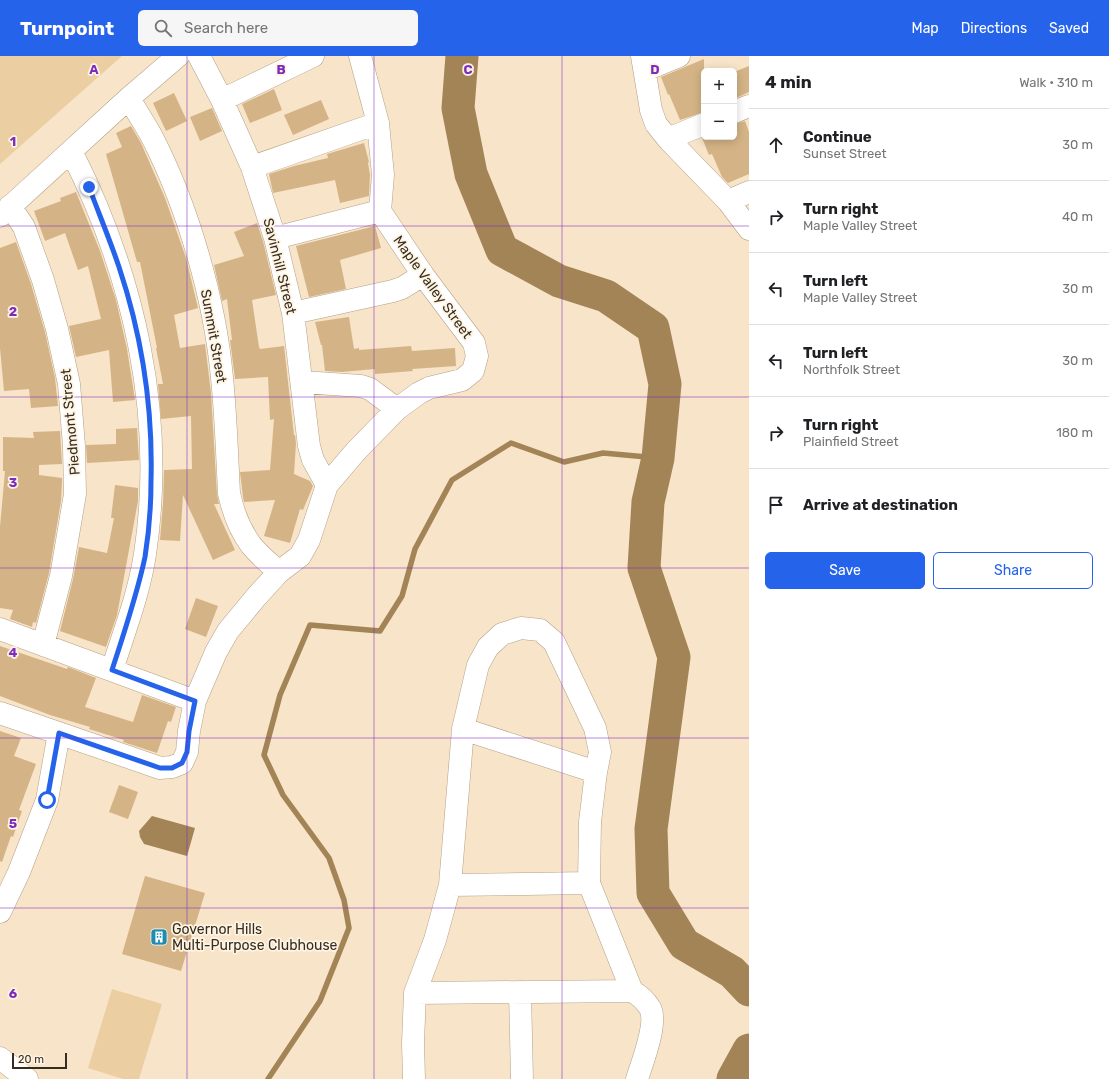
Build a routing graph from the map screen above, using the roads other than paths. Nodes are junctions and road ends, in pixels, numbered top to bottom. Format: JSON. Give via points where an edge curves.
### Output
{"nodes":[{"id":1,"x":178,"y":56,"type":"edge"},
{"id":2,"x":199,"y":56,"type":"edge"},
{"id":3,"x":313,"y":56,"type":"edge"},
{"id":4,"x":360,"y":56,"type":"edge"},
{"id":5,"x":679,"y":56,"type":"edge"},
{"id":6,"x":644,"y":63,"type":"edge"},
{"id":7,"x":129,"y":98,"type":"junction"},
{"id":8,"x":222,"y":100,"type":"junction"},
{"id":9,"x":749,"y":106,"type":"edge"},
{"id":10,"x":737,"y":111,"type":"edge"},
{"id":11,"x":378,"y":122,"type":"junction"},
{"id":12,"x":701,"y":125,"type":"edge"},
{"id":13,"x":668,"y":138,"type":"junction"},
{"id":14,"x":71,"y":151,"type":"junction"},
{"id":15,"x":252,"y":166,"type":"junction"},
{"id":16,"x":749,"y":192,"type":"edge"},
{"id":17,"x":728,"y":201,"type":"junction"},
{"id":18,"x":5,"y":211,"type":"edge"},
{"id":19,"x":380,"y":211,"type":"junction"},
{"id":20,"x":749,"y":229,"type":"edge"},
{"id":21,"x":275,"y":238,"type":"junction"},
{"id":22,"x":424,"y":275,"type":"junction"},
{"id":23,"x":293,"y":313,"type":"junction"},
{"id":24,"x":303,"y":382,"type":"junction"},
{"id":25,"x":397,"y":409,"type":"junction"},
{"id":26,"x":327,"y":485,"type":"junction"},
{"id":27,"x":279,"y":572,"type":"junction"},
{"id":28,"x":0,"y":629,"type":"edge"},
{"id":29,"x":42,"y":644,"type":"junction"},
{"id":30,"x":112,"y":670,"type":"junction"},
{"id":31,"x":195,"y":701,"type":"junction"},
{"id":32,"x":0,"y":712,"type":"edge"},
{"id":33,"x":463,"y":729,"type":"junction"},
{"id":34,"x":59,"y":733,"type":"junction"},
{"id":35,"x":596,"y":772,"type":"junction"},
{"id":36,"x":589,"y":883,"type":"junction"},
{"id":37,"x":450,"y":885,"type":"junction"},
{"id":38,"x":0,"y":912,"type":"edge"},
{"id":39,"x":632,"y":991,"type":"junction"},
{"id":40,"x":520,"y":992,"type":"junction"},
{"id":41,"x":415,"y":993,"type":"junction"},
{"id":42,"x":0,"y":1058,"type":"edge"},
{"id":43,"x":26,"y":1079,"type":"edge"},
{"id":44,"x":414,"y":1079,"type":"edge"},
{"id":45,"x":522,"y":1079,"type":"edge"},
{"id":46,"x":637,"y":1079,"type":"edge"}],
"edges":[{"from":1,"to":7,"type":"street"},
{"from":2,"to":8,"type":"street","name":"Savinhill Street"},
{"from":3,"to":8,"type":"street"},
{"from":4,"to":11,"type":"street"},
{"from":5,"to":6,"type":"street"},
{"from":6,"to":13,"type":"street","via":[[651,110],[656,124]]},
{"from":7,"to":14,"type":"street"},
{"from":7,"to":27,"type":"street","name":"Summit Street","via":[[152,136],[173,183],[201,266],[222,377],[229,493],[233,511],[252,546]]},
{"from":8,"to":15,"type":"street","name":"Savinhill Street"},
{"from":9,"to":10,"type":"street"},
{"from":11,"to":15,"type":"street"},
{"from":11,"to":19,"type":"street","via":[[383,175]]},
{"from":12,"to":13,"type":"street"},
{"from":13,"to":17,"type":"street"},
{"from":14,"to":18,"type":"street"},
{"from":14,"to":30,"type":"street","via":[[89,187],[125,287],[148,392],[151,429],[151,510],[145,556]]},
{"from":15,"to":21,"type":"street","name":"Savinhill Street"},
{"from":16,"to":17,"type":"street"},
{"from":17,"to":20,"type":"street"},
{"from":18,"to":29,"type":"street","name":"Piedmont Street","via":[[24,227],[43,280],[69,384],[75,494],[61,576]]},
{"from":19,"to":21,"type":"street"},
{"from":19,"to":22,"type":"street","name":"Maple Valley Street"},
{"from":21,"to":23,"type":"street","name":"Savinhill Street"},
{"from":22,"to":23,"type":"street","via":[[393,291]]},
{"from":22,"to":25,"type":"street","name":"Maple Valley Street","via":[[474,343],[477,356],[473,371],[462,380],[429,388]]},
{"from":23,"to":24,"type":"street","name":"Savinhill Street"},
{"from":24,"to":25,"type":"street","via":[[361,386],[370,389]]},
{"from":24,"to":26,"type":"street","name":"Savinhill Street","via":[[309,446],[313,460]]},
{"from":25,"to":26,"type":"street","name":"Maple Valley Street"},
{"from":26,"to":27,"type":"street","name":"Maple Valley Street","via":[[309,540],[300,556]]},
{"from":27,"to":31,"type":"street","name":"Maple Valley Street","via":[[228,631]]},
{"from":28,"to":29,"type":"street"},
{"from":29,"to":30,"type":"street"},
{"from":30,"to":31,"type":"street"},
{"from":31,"to":34,"type":"street","name":"Maple Valley Street","via":[[187,752],[182,763],[172,768],[160,768]]},
{"from":32,"to":34,"type":"street","name":"Maple Valley Street"},
{"from":33,"to":35,"type":"street"},
{"from":33,"to":35,"type":"street","via":[[478,665],[488,647],[502,634],[521,628],[540,630],[554,642],[595,728],[600,752]]},
{"from":33,"to":37,"type":"street"},
{"from":34,"to":38,"type":"street","via":[[47,800],[19,872]]},
{"from":35,"to":36,"type":"street","via":[[590,822]]},
{"from":36,"to":37,"type":"street"},
{"from":36,"to":39,"type":"street"},
{"from":37,"to":41,"type":"street","via":[[435,940]]},
{"from":39,"to":40,"type":"street"},
{"from":39,"to":46,"type":"street","via":[[651,1009],[652,1022],[650,1039]]},
{"from":40,"to":41,"type":"street"},
{"from":40,"to":45,"type":"street"},
{"from":41,"to":44,"type":"street"},
{"from":42,"to":43,"type":"street"}]}
